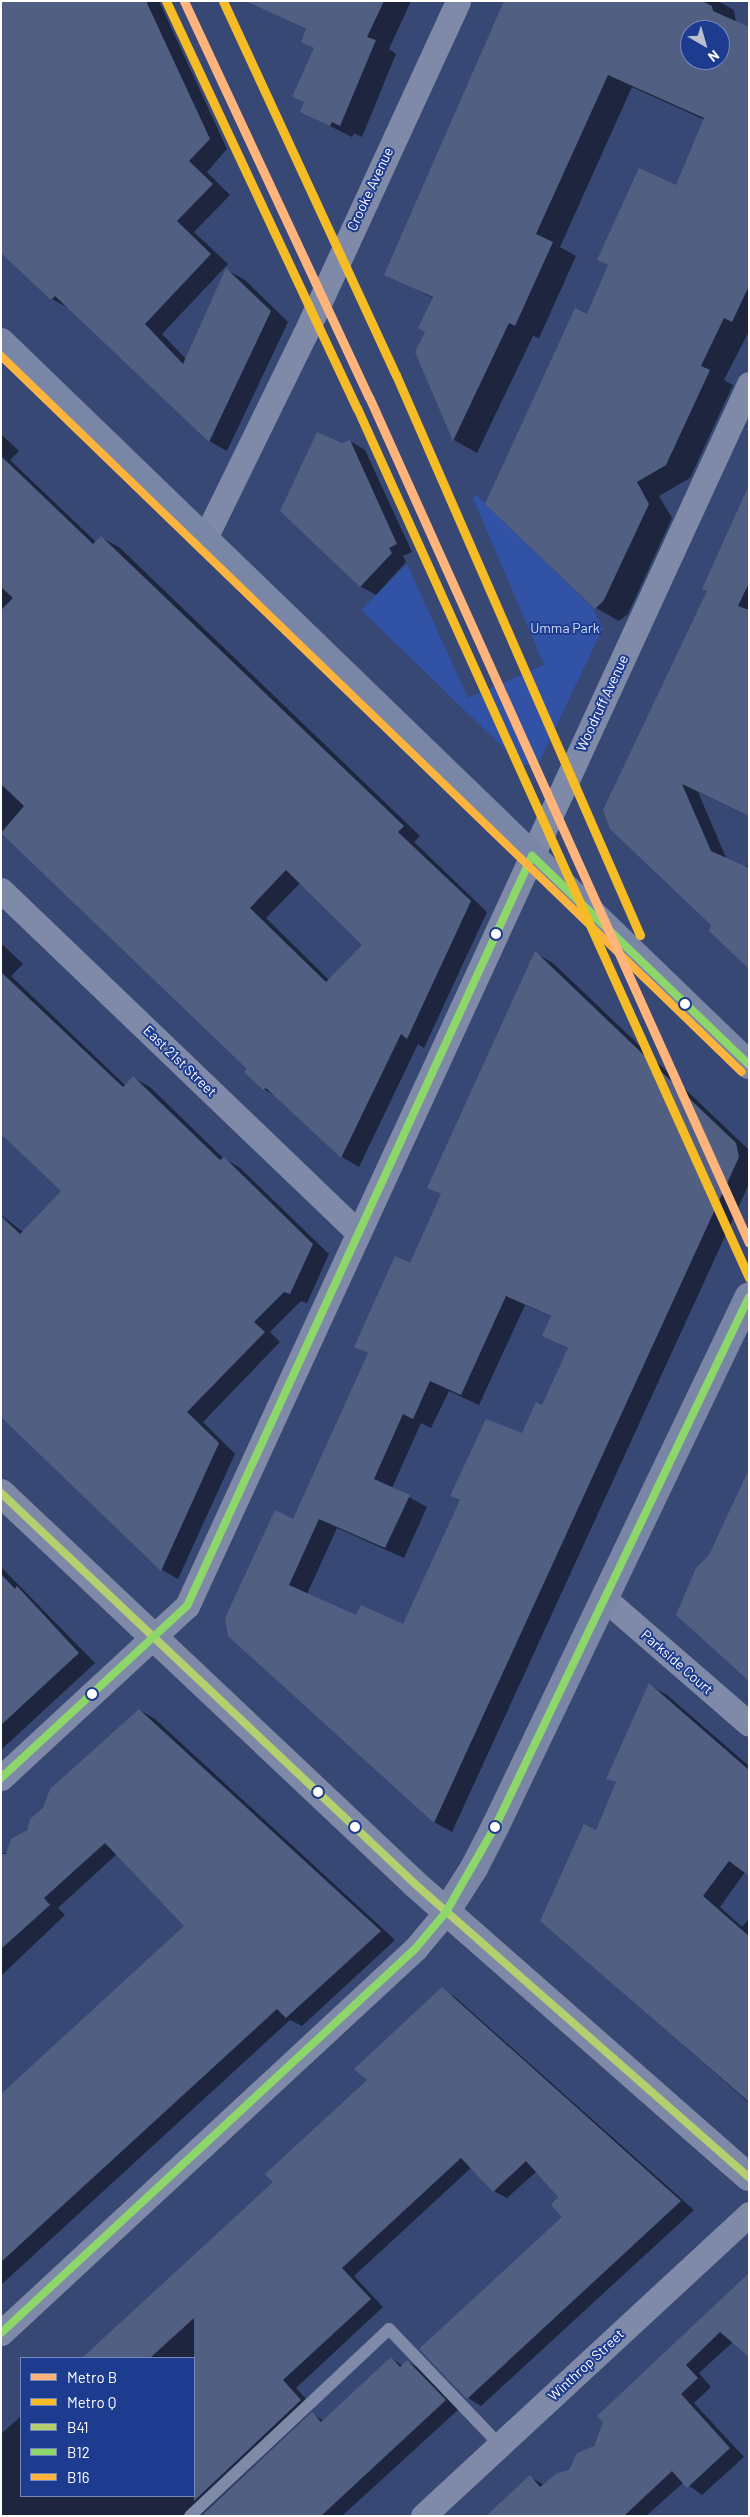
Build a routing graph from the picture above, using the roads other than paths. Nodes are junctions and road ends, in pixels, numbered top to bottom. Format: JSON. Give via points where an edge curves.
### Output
{"nodes":[{"id":1,"x":458,"y":1,"type":"edge"},
{"id":2,"x":1,"y":342,"type":"edge"},
{"id":3,"x":749,"y":384,"type":"edge"},
{"id":4,"x":204,"y":540,"type":"junction"},
{"id":5,"x":532,"y":856,"type":"junction"},
{"id":6,"x":1,"y":890,"type":"edge"},
{"id":7,"x":749,"y":1065,"type":"edge"},
{"id":8,"x":358,"y":1232,"type":"junction"},
{"id":9,"x":749,"y":1296,"type":"edge"},
{"id":10,"x":1,"y":1493,"type":"edge"},
{"id":11,"x":606,"y":1600,"type":"junction"},
{"id":12,"x":154,"y":1638,"type":"junction"},
{"id":13,"x":749,"y":1724,"type":"edge"},
{"id":14,"x":1,"y":1778,"type":"edge"},
{"id":15,"x":446,"y":1912,"type":"junction"},
{"id":16,"x":749,"y":2177,"type":"edge"},
{"id":17,"x":749,"y":2214,"type":"edge"},
{"id":18,"x":1,"y":2334,"type":"edge"},
{"id":19,"x":500,"y":2445,"type":"junction"},
{"id":20,"x":190,"y":2516,"type":"edge"},
{"id":21,"x":423,"y":2516,"type":"edge"}],
"edges":[{"from":1,"to":4,"type":"street","name":"Crooke Avenue","via":[[305,334]]},
{"from":2,"to":4,"type":"main road"},
{"from":3,"to":5,"type":"street","name":"Woodruff Avenue"},
{"from":4,"to":5,"type":"main road"},
{"from":5,"to":7,"type":"main road"},
{"from":5,"to":8,"type":"street","name":"Woodruff Avenue"},
{"from":6,"to":8,"type":"street","name":"East 21st Street"},
{"from":8,"to":12,"type":"street","name":"Woodruff Avenue","via":[[187,1606]]},
{"from":9,"to":11,"type":"main road"},
{"from":10,"to":12,"type":"main road"},
{"from":11,"to":13,"type":"street","name":"Parkside Court"},
{"from":11,"to":15,"type":"main road","via":[[474,1868]]},
{"from":12,"to":14,"type":"street","name":"Woodruff Avenue"},
{"from":12,"to":15,"type":"main road"},
{"from":15,"to":16,"type":"main road"},
{"from":15,"to":18,"type":"street","via":[[415,1949]]},
{"from":17,"to":19,"type":"street","name":"Winthrop Street"},
{"from":19,"to":20,"type":"lane","via":[[389,2329]]},
{"from":19,"to":21,"type":"street","name":"Winthrop Street"}]}
